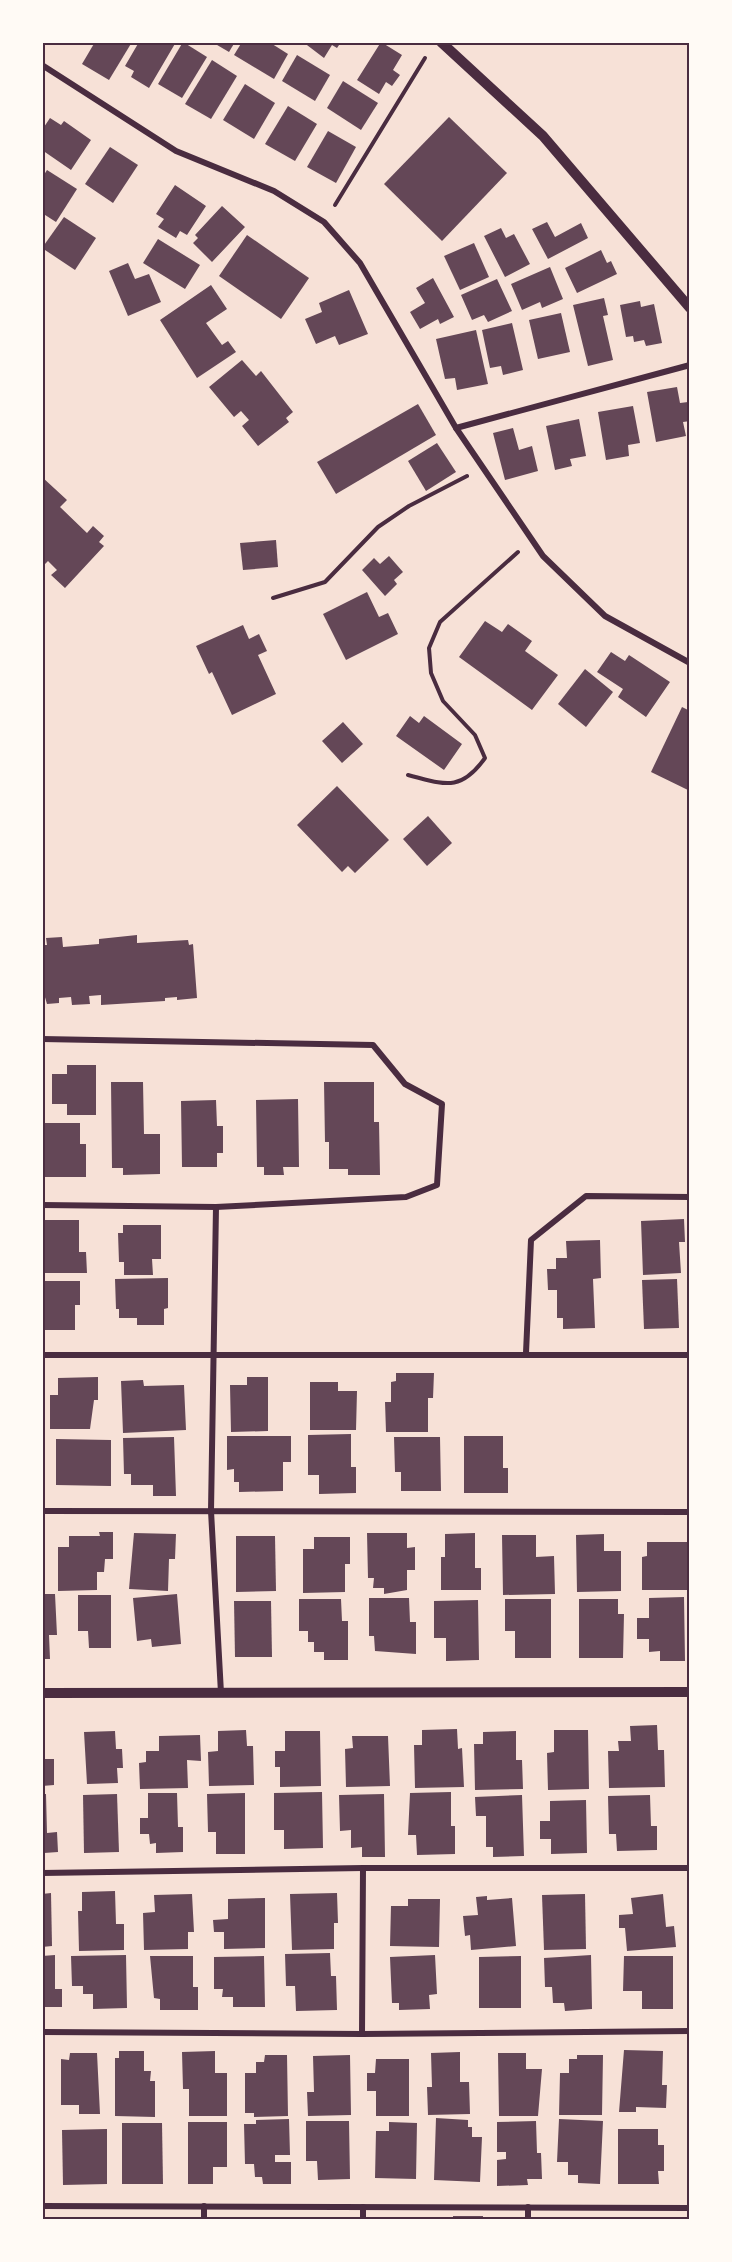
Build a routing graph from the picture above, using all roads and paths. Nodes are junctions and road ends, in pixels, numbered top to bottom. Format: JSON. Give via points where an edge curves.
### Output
{"nodes":[{"id":1,"x":441,"y":42,"type":"edge"},
{"id":2,"x":429,"y":52,"type":"dead end"},
{"id":3,"x":42,"y":64,"type":"edge"},
{"id":4,"x":324,"y":222,"type":"junction"},
{"id":5,"x":690,"y":308,"type":"edge"},
{"id":6,"x":690,"y":365,"type":"edge"},
{"id":7,"x":456,"y":428,"type":"junction"},
{"id":8,"x":482,"y":468,"type":"junction"},
{"id":9,"x":531,"y":540,"type":"junction"},
{"id":10,"x":273,"y":598,"type":"dead end"},
{"id":11,"x":690,"y":663,"type":"edge"},
{"id":12,"x":408,"y":775,"type":"dead end"},
{"id":13,"x":42,"y":1039,"type":"edge"},
{"id":14,"x":690,"y":1197,"type":"edge"},
{"id":15,"x":42,"y":1205,"type":"edge"},
{"id":16,"x":216,"y":1208,"type":"junction"},
{"id":17,"x":526,"y":1353,"type":"junction"},
{"id":18,"x":690,"y":1354,"type":"edge"},
{"id":19,"x":42,"y":1355,"type":"edge"},
{"id":20,"x":213,"y":1357,"type":"junction"},
{"id":21,"x":42,"y":1511,"type":"edge"},
{"id":22,"x":211,"y":1511,"type":"junction"},
{"id":23,"x":690,"y":1512,"type":"edge"},
{"id":24,"x":690,"y":1692,"type":"edge"},
{"id":25,"x":42,"y":1693,"type":"edge"},
{"id":26,"x":221,"y":1693,"type":"junction"},
{"id":27,"x":363,"y":1868,"type":"junction"},
{"id":28,"x":690,"y":1868,"type":"edge"},
{"id":29,"x":42,"y":1873,"type":"edge"},
{"id":30,"x":690,"y":2031,"type":"edge"},
{"id":31,"x":42,"y":2032,"type":"edge"},
{"id":32,"x":362,"y":2034,"type":"junction"},
{"id":33,"x":42,"y":2065,"type":"edge"},
{"id":34,"x":42,"y":2206,"type":"edge"},
{"id":35,"x":204,"y":2206,"type":"junction"},
{"id":36,"x":363,"y":2207,"type":"junction"},
{"id":37,"x":528,"y":2207,"type":"junction"},
{"id":38,"x":690,"y":2208,"type":"edge"},
{"id":39,"x":204,"y":2220,"type":"edge"},
{"id":40,"x":363,"y":2220,"type":"edge"},
{"id":41,"x":528,"y":2220,"type":"edge"}],
"edges":[{"from":1,"to":5,"type":"street","via":[[543,136]]},
{"from":2,"to":4,"type":"path"},
{"from":3,"to":4,"type":"street","via":[[176,151],[274,192]]},
{"from":4,"to":7,"type":"street","via":[[360,263]]},
{"from":6,"to":7,"type":"street"},
{"from":7,"to":8,"type":"street"},
{"from":8,"to":9,"type":"street"},
{"from":8,"to":10,"type":"path","via":[[378,527],[325,582]]},
{"from":9,"to":11,"type":"street","via":[[605,616]]},
{"from":9,"to":12,"type":"path","via":[[440,622],[429,648],[431,673],[443,701],[475,735],[485,758],[472,776],[450,785]]},
{"from":13,"to":16,"type":"street","via":[[373,1045],[405,1084],[442,1104],[438,1185],[406,1197]]},
{"from":14,"to":17,"type":"street","via":[[586,1196],[531,1240]]},
{"from":15,"to":16,"type":"street"},
{"from":16,"to":20,"type":"street"},
{"from":17,"to":18,"type":"street"},
{"from":17,"to":20,"type":"street"},
{"from":19,"to":20,"type":"street"},
{"from":20,"to":22,"type":"street"},
{"from":21,"to":22,"type":"street"},
{"from":22,"to":23,"type":"street"},
{"from":22,"to":26,"type":"street"},
{"from":24,"to":26,"type":"street"},
{"from":25,"to":26,"type":"street"},
{"from":27,"to":28,"type":"street"},
{"from":27,"to":29,"type":"street"},
{"from":27,"to":32,"type":"street"},
{"from":30,"to":32,"type":"street"},
{"from":31,"to":32,"type":"street"},
{"from":31,"to":33,"type":"street"},
{"from":34,"to":35,"type":"street"},
{"from":35,"to":36,"type":"street"},
{"from":35,"to":39,"type":"street"},
{"from":36,"to":37,"type":"street"},
{"from":36,"to":40,"type":"street"},
{"from":37,"to":38,"type":"street"},
{"from":37,"to":41,"type":"street"}]}
